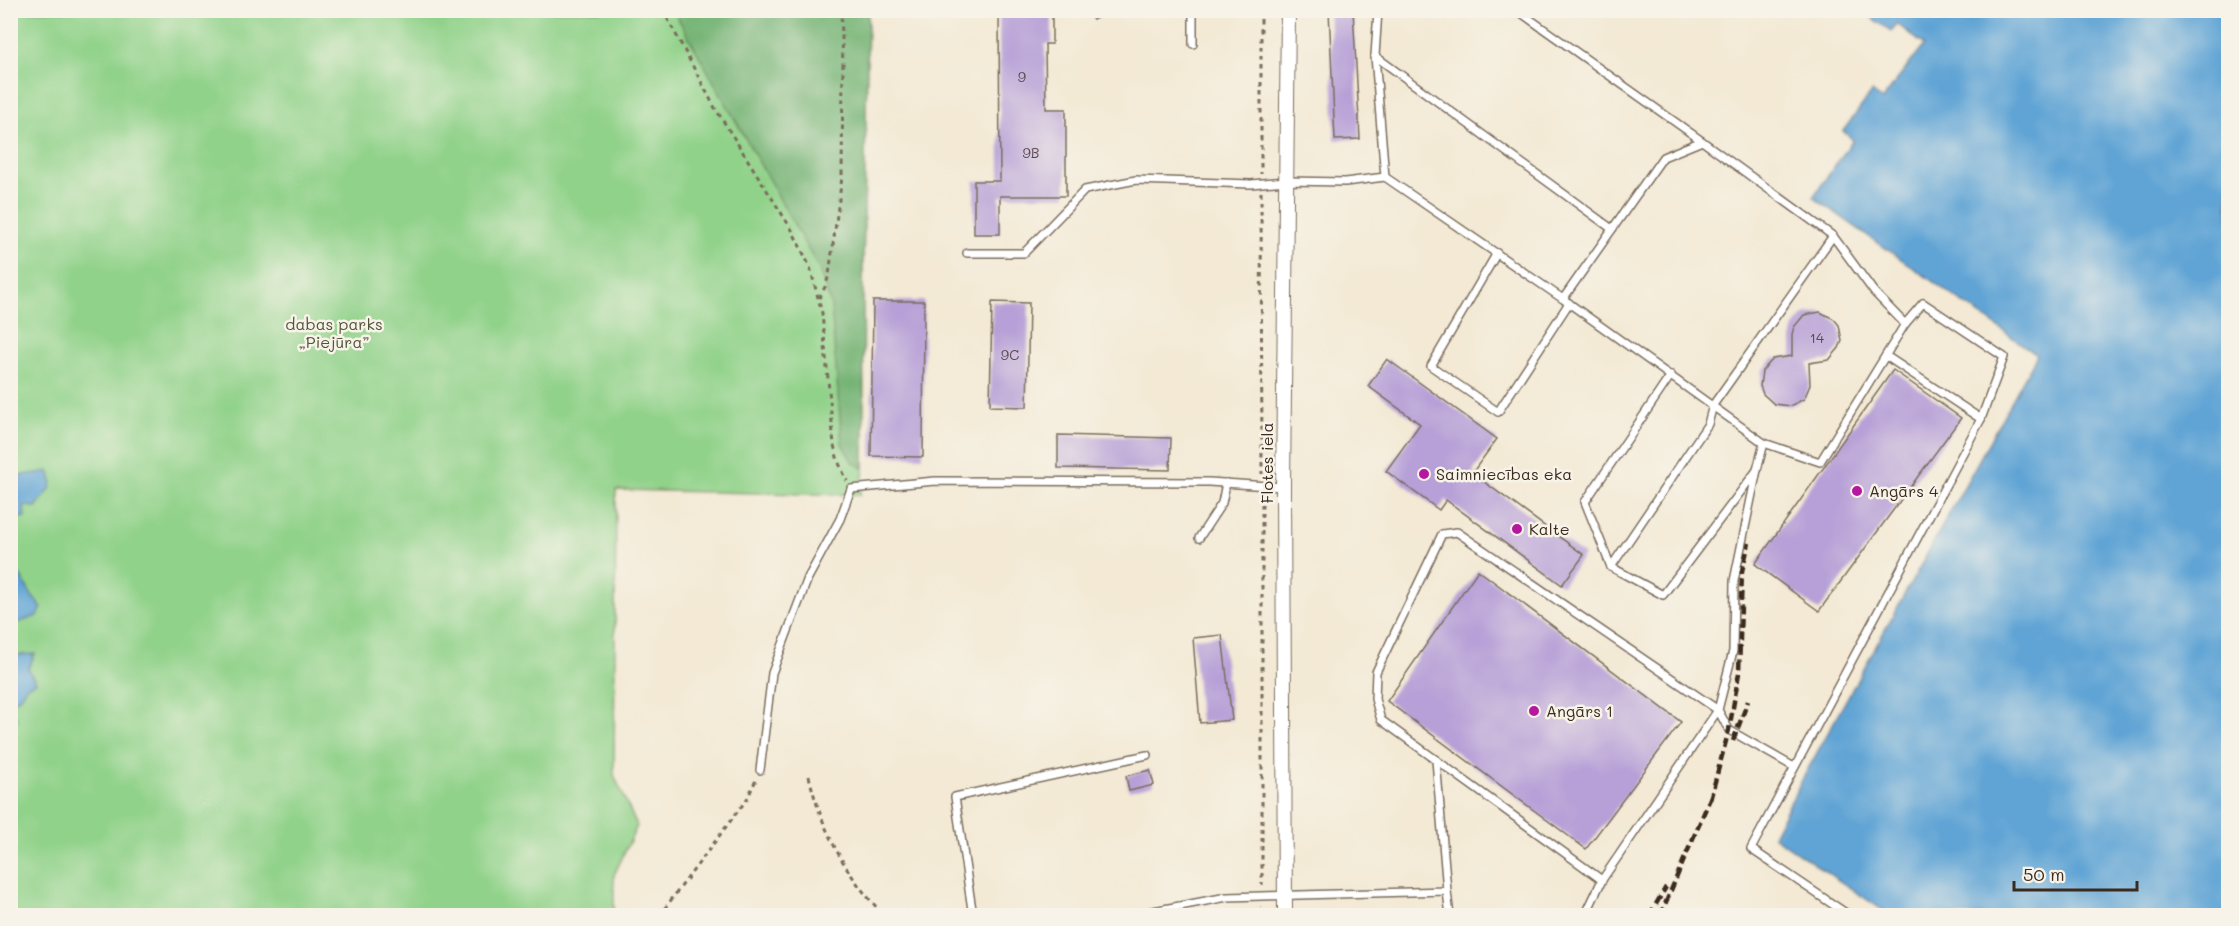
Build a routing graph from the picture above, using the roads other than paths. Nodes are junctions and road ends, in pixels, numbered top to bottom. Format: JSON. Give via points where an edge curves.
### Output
{"nodes":[{"id":1,"x":1193,"y":10,"type":"edge"},
{"id":2,"x":1288,"y":10,"type":"edge"},
{"id":3,"x":1378,"y":10,"type":"edge"},
{"id":4,"x":1517,"y":10,"type":"edge"},
{"id":5,"x":1193,"y":44,"type":"dead end"},
{"id":6,"x":1375,"y":56,"type":"junction"},
{"id":7,"x":1702,"y":141,"type":"junction"},
{"id":8,"x":1385,"y":177,"type":"junction"},
{"id":9,"x":1286,"y":181,"type":"junction"},
{"id":10,"x":1612,"y":229,"type":"junction"},
{"id":11,"x":1833,"y":236,"type":"junction"},
{"id":12,"x":967,"y":253,"type":"dead end"},
{"id":13,"x":1497,"y":253,"type":"junction"},
{"id":14,"x":1566,"y":301,"type":"junction"},
{"id":15,"x":1905,"y":324,"type":"junction"},
{"id":16,"x":1886,"y":356,"type":"junction"},
{"id":17,"x":1671,"y":375,"type":"junction"},
{"id":18,"x":1713,"y":405,"type":"junction"},
{"id":19,"x":1981,"y":418,"type":"junction"},
{"id":20,"x":1764,"y":443,"type":"junction"},
{"id":21,"x":1757,"y":470,"type":"junction"},
{"id":22,"x":1226,"y":483,"type":"junction"},
{"id":23,"x":1283,"y":487,"type":"junction"},
{"id":24,"x":1199,"y":538,"type":"dead end"},
{"id":25,"x":1611,"y":567,"type":"junction"},
{"id":26,"x":1718,"y":710,"type":"junction"},
{"id":27,"x":1147,"y":754,"type":"dead end"},
{"id":28,"x":1436,"y":760,"type":"junction"},
{"id":29,"x":1794,"y":767,"type":"junction"},
{"id":30,"x":760,"y":770,"type":"road end"},
{"id":31,"x":1602,"y":880,"type":"junction"},
{"id":32,"x":1447,"y":891,"type":"junction"},
{"id":33,"x":1285,"y":895,"type":"junction"},
{"id":34,"x":973,"y":915,"type":"edge"},
{"id":35,"x":1127,"y":915,"type":"edge"},
{"id":36,"x":1285,"y":915,"type":"edge"},
{"id":37,"x":1450,"y":915,"type":"edge"},
{"id":38,"x":1585,"y":915,"type":"edge"},
{"id":39,"x":1850,"y":915,"type":"edge"}],
"edges":[{"from":1,"to":5,"type":"lane"},
{"from":2,"to":9,"type":"street","name":"Flotes iela"},
{"from":3,"to":6,"type":"lane"},
{"from":4,"to":7,"type":"lane"},
{"from":6,"to":8,"type":"lane"},
{"from":6,"to":10,"type":"lane"},
{"from":7,"to":10,"type":"lane","via":[[1663,157]]},
{"from":7,"to":11,"type":"lane"},
{"from":8,"to":9,"type":"lane","via":[[1345,182]]},
{"from":8,"to":13,"type":"lane"},
{"from":9,"to":12,"type":"lane","via":[[1136,180],[1085,190],[1024,254]]},
{"from":9,"to":23,"type":"street","name":"Flotes iela"},
{"from":10,"to":14,"type":"lane"},
{"from":11,"to":15,"type":"lane","via":[[1874,292]]},
{"from":11,"to":18,"type":"lane"},
{"from":13,"to":14,"type":"lane"},
{"from":13,"to":14,"type":"lane","via":[[1431,366],[1498,412]]},
{"from":14,"to":17,"type":"lane"},
{"from":15,"to":16,"type":"lane"},
{"from":15,"to":19,"type":"lane","via":[[1923,303],[2004,357]]},
{"from":16,"to":19,"type":"lane"},
{"from":16,"to":20,"type":"lane","via":[[1820,462]]},
{"from":17,"to":18,"type":"lane"},
{"from":17,"to":25,"type":"lane","via":[[1585,502]]},
{"from":18,"to":20,"type":"lane"},
{"from":18,"to":25,"type":"lane","via":[[1708,424]]},
{"from":19,"to":29,"type":"lane"},
{"from":20,"to":21,"type":"lane"},
{"from":21,"to":25,"type":"lane","via":[[1663,595]]},
{"from":21,"to":26,"type":"lane","via":[[1734,581],[1732,651]]},
{"from":22,"to":23,"type":"lane"},
{"from":22,"to":24,"type":"lane","via":[[1222,503]]},
{"from":22,"to":30,"type":"lane","via":[[935,481],[851,489],[840,519],[808,578],[772,673]]},
{"from":23,"to":33,"type":"street","name":"Flotes iela"},
{"from":26,"to":28,"type":"lane","via":[[1457,532],[1442,534],[1376,672],[1375,699],[1381,720]]},
{"from":26,"to":29,"type":"lane","via":[[1729,730]]},
{"from":26,"to":31,"type":"lane"},
{"from":27,"to":34,"type":"lane","via":[[955,797]]},
{"from":28,"to":31,"type":"lane"},
{"from":28,"to":32,"type":"lane"},
{"from":29,"to":39,"type":"lane","via":[[1750,849]]},
{"from":31,"to":38,"type":"lane"},
{"from":32,"to":33,"type":"lane"},
{"from":32,"to":37,"type":"lane"},
{"from":33,"to":35,"type":"lane","via":[[1215,898]]},
{"from":33,"to":36,"type":"street","name":"Flotes iela"}]}
